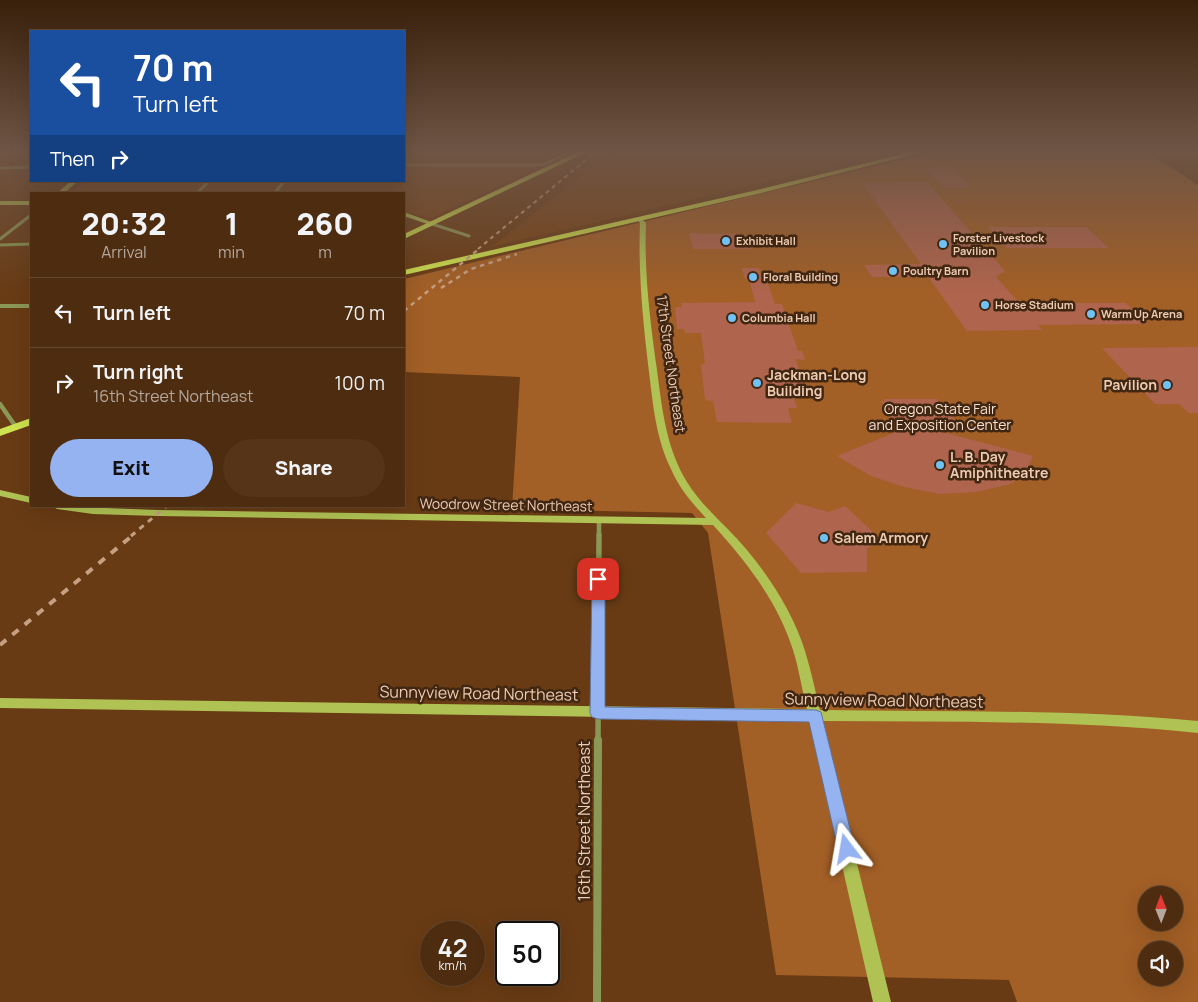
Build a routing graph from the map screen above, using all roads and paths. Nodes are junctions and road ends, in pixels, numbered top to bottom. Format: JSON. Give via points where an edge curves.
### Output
{"nodes":[{"id":1,"x":489,"y":197,"type":"edge"},
{"id":2,"x":733,"y":197,"type":"edge"},
{"id":3,"x":0,"y":203,"type":"edge"},
{"id":4,"x":30,"y":203,"type":"edge"},
{"id":5,"x":405,"y":214,"type":"edge"},
{"id":6,"x":30,"y":216,"type":"edge"},
{"id":7,"x":405,"y":219,"type":"edge"},
{"id":8,"x":640,"y":219,"type":"junction"},
{"id":9,"x":432,"y":224,"type":"junction"},
{"id":10,"x":469,"y":236,"type":"dead end"},
{"id":11,"x":405,"y":237,"type":"edge"},
{"id":12,"x":0,"y":239,"type":"edge"},
{"id":13,"x":30,"y":244,"type":"edge"},
{"id":14,"x":0,"y":245,"type":"edge"},
{"id":15,"x":405,"y":273,"type":"edge"},
{"id":16,"x":0,"y":306,"type":"edge"},
{"id":17,"x":30,"y":306,"type":"edge"},
{"id":18,"x":0,"y":404,"type":"edge"},
{"id":19,"x":30,"y":414,"type":"edge"},
{"id":20,"x":30,"y":421,"type":"edge"},
{"id":21,"x":14,"y":424,"type":"junction"},
{"id":22,"x":0,"y":425,"type":"edge"},
{"id":23,"x":0,"y":433,"type":"edge"},
{"id":24,"x":0,"y":493,"type":"edge"},
{"id":25,"x":30,"y":500,"type":"edge"},
{"id":26,"x":64,"y":507,"type":"edge"},
{"id":27,"x":599,"y":520,"type":"junction"},
{"id":28,"x":714,"y":522,"type":"junction"},
{"id":29,"x":0,"y":703,"type":"edge"},
{"id":30,"x":598,"y":713,"type":"junction"},
{"id":31,"x":816,"y":716,"type":"junction"},
{"id":32,"x":1198,"y":727,"type":"edge"},
{"id":33,"x":597,"y":1002,"type":"edge"},
{"id":34,"x":882,"y":1002,"type":"edge"}],
"edges":[{"from":1,"to":9,"type":"main road"},
{"from":2,"to":8,"type":"main road"},
{"from":3,"to":4,"type":"main road"},
{"from":5,"to":9,"type":"main road"},
{"from":6,"to":12,"type":"street"},
{"from":7,"to":9,"type":"main road"},
{"from":8,"to":15,"type":"main road"},
{"from":8,"to":28,"type":"main road","name":"17th Street Northeast","via":[[643,290],[663,436],[683,483]]},
{"from":9,"to":10,"type":"street"},
{"from":9,"to":11,"type":"main road"},
{"from":13,"to":14,"type":"street"},
{"from":16,"to":17,"type":"street"},
{"from":18,"to":21,"type":"street"},
{"from":19,"to":21,"type":"main road"},
{"from":20,"to":21,"type":"main road"},
{"from":21,"to":22,"type":"main road"},
{"from":21,"to":23,"type":"main road"},
{"from":24,"to":25,"type":"main road"},
{"from":26,"to":27,"type":"main road","name":"Woodrow Street Northeast","via":[[158,513]]},
{"from":27,"to":28,"type":"main road","name":"Woodrow Street Northeast"},
{"from":27,"to":30,"type":"street","name":"16th Street Northeast"},
{"from":28,"to":31,"type":"main road","name":"17th Street Northeast","via":[[741,550],[776,599],[799,650]]},
{"from":29,"to":30,"type":"main road","name":"Sunnyview Road Northeast"},
{"from":30,"to":31,"type":"main road","name":"Sunnyview Road Northeast"},
{"from":30,"to":33,"type":"street","name":"16th Street Northeast"},
{"from":31,"to":32,"type":"main road","name":"Sunnyview Road Northeast","via":[[1082,720]]},
{"from":31,"to":34,"type":"main road","name":"17th Street Northeast"}]}
